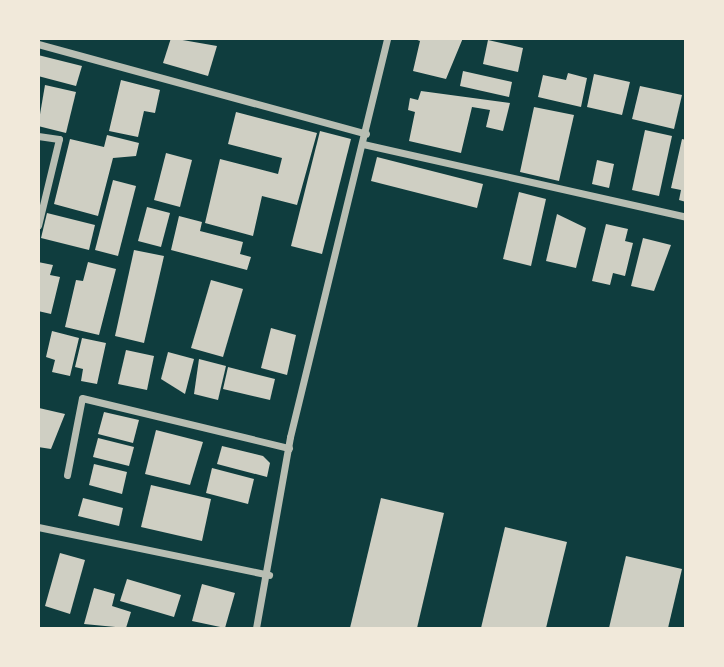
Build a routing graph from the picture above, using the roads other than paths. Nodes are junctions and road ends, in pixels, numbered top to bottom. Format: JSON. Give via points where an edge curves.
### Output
{"nodes":[{"id":1,"x":387,"y":38,"type":"edge"},
{"id":2,"x":38,"y":44,"type":"edge"},
{"id":3,"x":366,"y":134,"type":"junction"},
{"id":4,"x":38,"y":135,"type":"edge"},
{"id":5,"x":363,"y":144,"type":"junction"},
{"id":6,"x":685,"y":217,"type":"edge"},
{"id":7,"x":38,"y":226,"type":"edge"},
{"id":8,"x":289,"y":448,"type":"junction"},
{"id":9,"x":66,"y":475,"type":"dead end"},
{"id":10,"x":38,"y":527,"type":"edge"},
{"id":11,"x":269,"y":575,"type":"junction"},
{"id":12,"x":256,"y":628,"type":"edge"}],
"edges":[{"from":1,"to":3,"type":"street"},
{"from":2,"to":3,"type":"street"},
{"from":3,"to":5,"type":"street"},
{"from":4,"to":7,"type":"street","via":[[60,139]]},
{"from":5,"to":6,"type":"street"},
{"from":5,"to":8,"type":"street"},
{"from":8,"to":9,"type":"street","via":[[82,398]]},
{"from":8,"to":11,"type":"street"},
{"from":10,"to":11,"type":"street"},
{"from":11,"to":12,"type":"street"}]}
